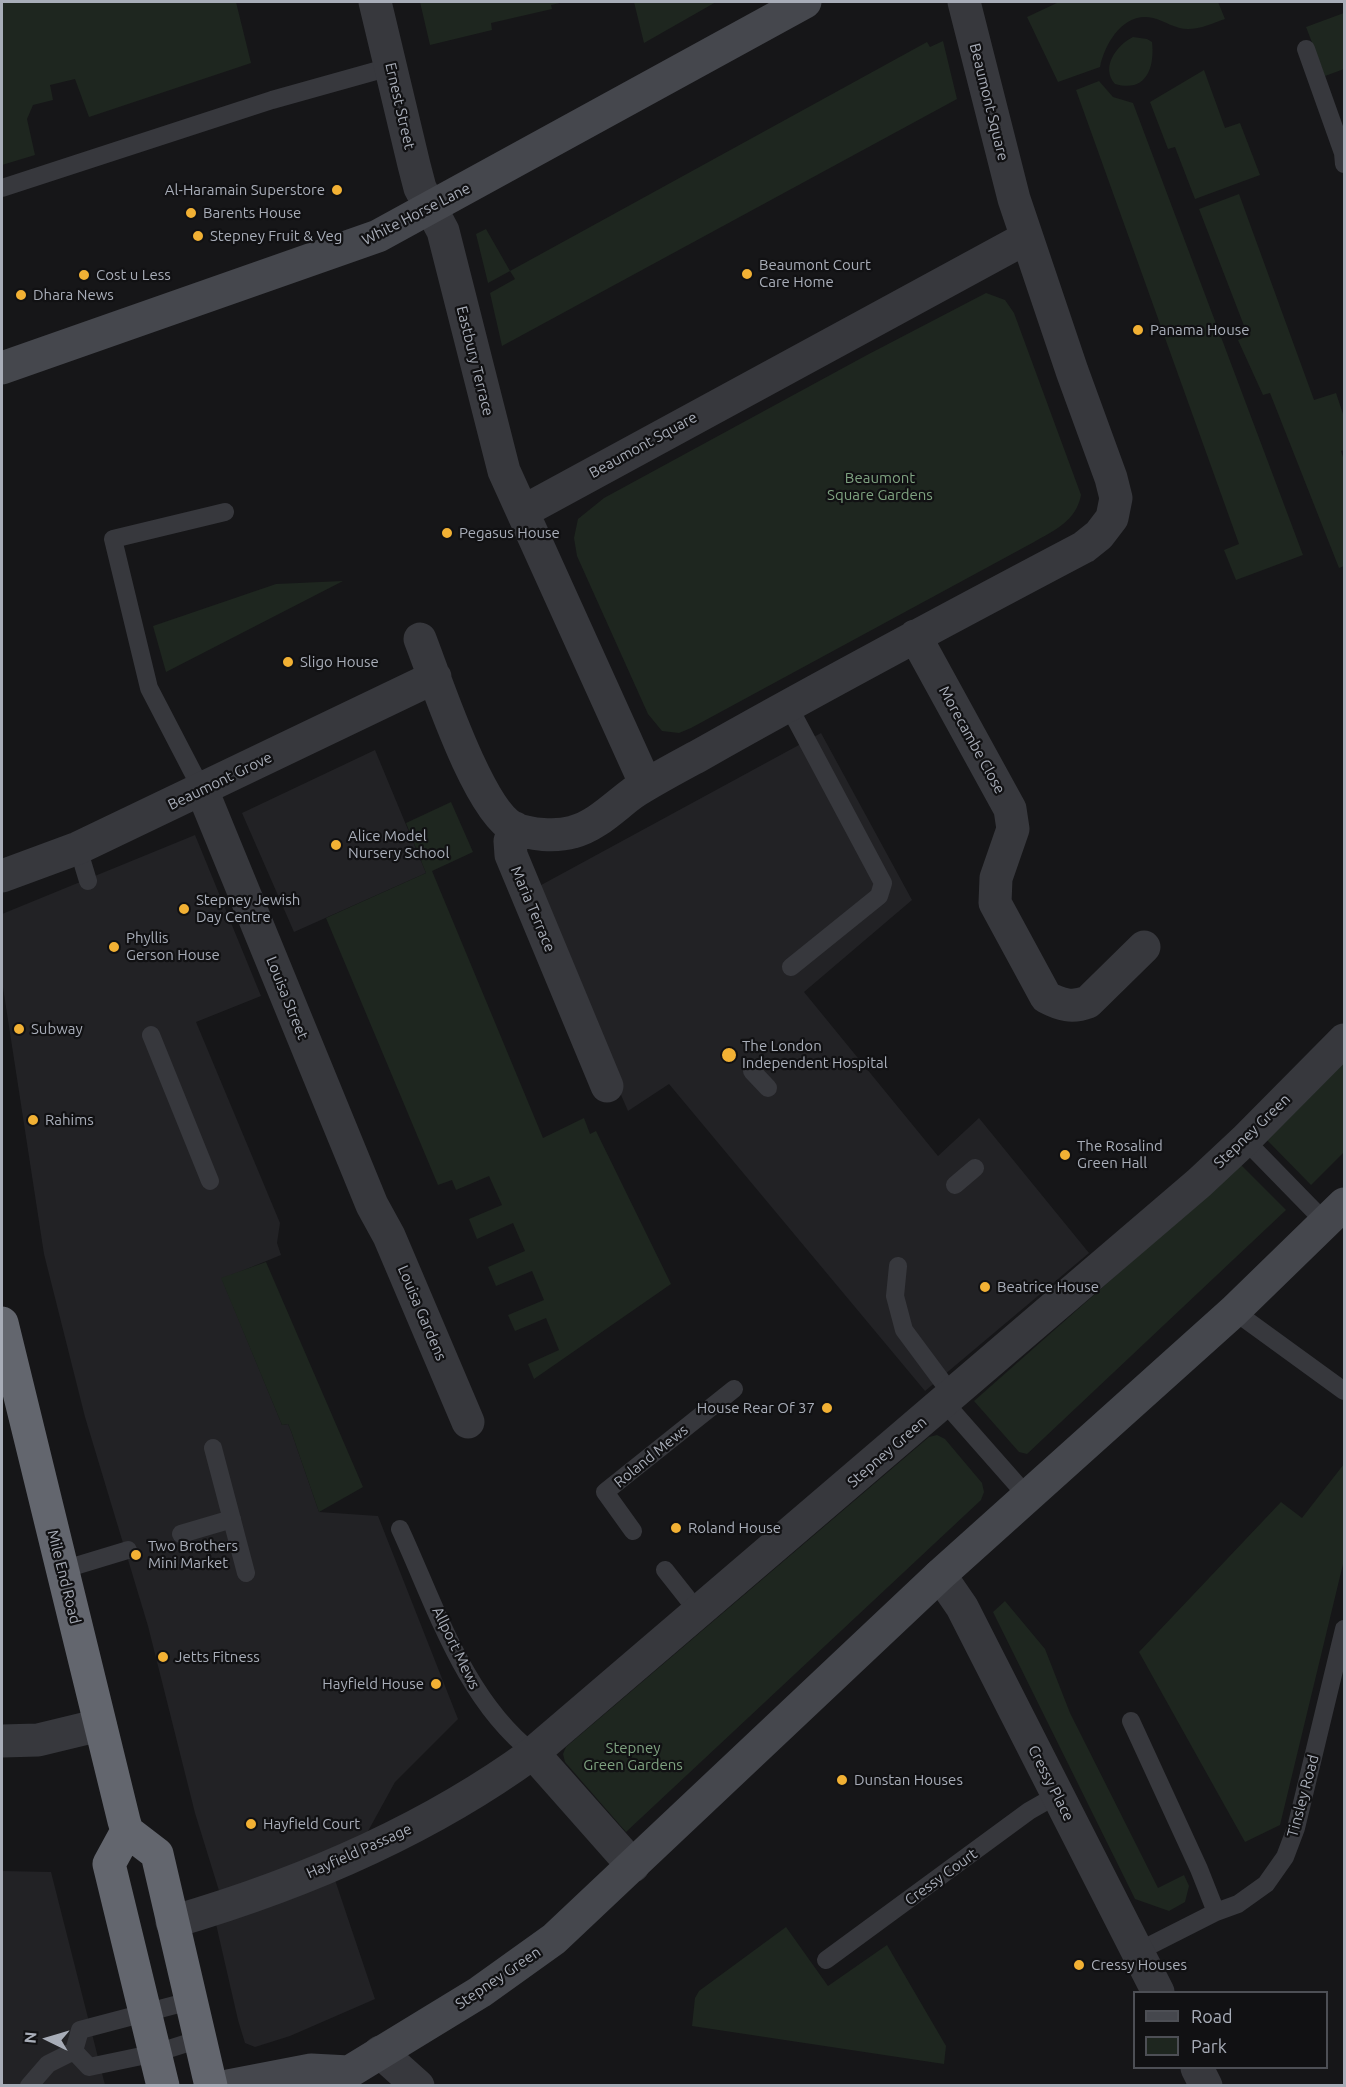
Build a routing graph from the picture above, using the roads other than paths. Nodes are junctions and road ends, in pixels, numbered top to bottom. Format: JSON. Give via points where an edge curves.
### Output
{"nodes":[{"id":1,"x":375,"y":2,"type":"edge"},
{"id":2,"x":805,"y":2,"type":"edge"},
{"id":3,"x":964,"y":2,"type":"edge"},
{"id":4,"x":1306,"y":49,"type":"dead end"},
{"id":5,"x":390,"y":67,"type":"junction"},
{"id":6,"x":1344,"y":164,"type":"edge"},
{"id":7,"x":2,"y":188,"type":"edge"},
{"id":8,"x":431,"y":209,"type":"junction"},
{"id":9,"x":1026,"y":238,"type":"junction"},
{"id":10,"x":2,"y":368,"type":"edge"},
{"id":11,"x":524,"y":511,"type":"junction"},
{"id":12,"x":225,"y":512,"type":"dead end"},
{"id":13,"x":915,"y":636,"type":"junction"},
{"id":14,"x":420,"y":639,"type":"dead end"},
{"id":15,"x":435,"y":677,"type":"junction"},
{"id":16,"x":788,"y":705,"type":"junction"},
{"id":17,"x":646,"y":785,"type":"junction"},
{"id":18,"x":202,"y":790,"type":"junction"},
{"id":19,"x":515,"y":828,"type":"junction"},
{"id":20,"x":78,"y":848,"type":"junction"},
{"id":21,"x":2,"y":876,"type":"edge"},
{"id":22,"x":88,"y":881,"type":"dead end"},
{"id":23,"x":1144,"y":947,"type":"dead end"},
{"id":24,"x":790,"y":967,"type":"dead end"},
{"id":25,"x":151,"y":1035,"type":"dead end"},
{"id":26,"x":1344,"y":1040,"type":"edge"},
{"id":27,"x":752,"y":1071,"type":"dead end"},
{"id":28,"x":607,"y":1086,"type":"dead end"},
{"id":29,"x":768,"y":1088,"type":"dead end"},
{"id":30,"x":1245,"y":1140,"type":"junction"},
{"id":31,"x":975,"y":1168,"type":"dead end"},
{"id":32,"x":210,"y":1180,"type":"dead end"},
{"id":33,"x":955,"y":1185,"type":"dead end"},
{"id":34,"x":372,"y":1205,"type":"joint"},
{"id":35,"x":1335,"y":1213,"type":"edge"},
{"id":36,"x":898,"y":1266,"type":"dead end"},
{"id":37,"x":1234,"y":1311,"type":"junction"},
{"id":38,"x":2,"y":1323,"type":"edge"},
{"id":39,"x":734,"y":1389,"type":"dead end"},
{"id":40,"x":1344,"y":1391,"type":"edge"},
{"id":41,"x":949,"y":1399,"type":"junction"},
{"id":42,"x":468,"y":1422,"type":"dead end"},
{"id":43,"x":213,"y":1448,"type":"dead end"},
{"id":44,"x":1027,"y":1496,"type":"junction"},
{"id":45,"x":232,"y":1519,"type":"junction"},
{"id":46,"x":400,"y":1529,"type":"dead end"},
{"id":47,"x":633,"y":1531,"type":"dead end"},
{"id":48,"x":181,"y":1534,"type":"dead end"},
{"id":49,"x":128,"y":1550,"type":"dead end"},
{"id":50,"x":62,"y":1570,"type":"junction"},
{"id":51,"x":665,"y":1570,"type":"dead end"},
{"id":52,"x":246,"y":1573,"type":"dead end"},
{"id":53,"x":940,"y":1575,"type":"junction"},
{"id":54,"x":699,"y":1613,"type":"junction"},
{"id":55,"x":1344,"y":1629,"type":"edge"},
{"id":56,"x":1131,"y":1721,"type":"dead end"},
{"id":57,"x":100,"y":1725,"type":"junction"},
{"id":58,"x":2,"y":1741,"type":"edge"},
{"id":59,"x":533,"y":1753,"type":"junction"},
{"id":60,"x":1057,"y":1795,"type":"junction"},
{"id":61,"x":127,"y":1831,"type":"junction"},
{"id":62,"x":633,"y":1866,"type":"junction"},
{"id":63,"x":1216,"y":1912,"type":"junction"},
{"id":64,"x":172,"y":1922,"type":"junction"},
{"id":65,"x":1137,"y":1952,"type":"junction"},
{"id":66,"x":826,"y":1960,"type":"dead end"},
{"id":67,"x":1157,"y":1991,"type":"edge"},
{"id":68,"x":190,"y":2001,"type":"junction"},
{"id":69,"x":146,"y":2014,"type":"junction"},
{"id":70,"x":200,"y":2039,"type":"junction"},
{"id":71,"x":74,"y":2051,"type":"junction"},
{"id":72,"x":380,"y":2052,"type":"junction"},
{"id":73,"x":156,"y":2053,"type":"junction"},
{"id":74,"x":1198,"y":2069,"type":"edge"},
{"id":75,"x":343,"y":2079,"type":"edge"},
{"id":76,"x":29,"y":2085,"type":"edge"},
{"id":77,"x":164,"y":2085,"type":"edge"},
{"id":78,"x":211,"y":2085,"type":"edge"},
{"id":79,"x":228,"y":2085,"type":"edge"},
{"id":80,"x":418,"y":2085,"type":"edge"},
{"id":81,"x":1206,"y":2085,"type":"edge"}],
"edges":[{"from":1,"to":5,"type":"street","name":"Ernest Street"},
{"from":2,"to":8,"type":"main road","name":"White Horse Lane"},
{"from":3,"to":9,"type":"street","name":"Beaumont Square"},
{"from":4,"to":6,"type":"lane"},
{"from":5,"to":7,"type":"lane","via":[[272,100]]},
{"from":5,"to":8,"type":"street","name":"Ernest Street","via":[[420,188]]},
{"from":8,"to":10,"type":"main road","name":"White Horse Lane","via":[[368,240]]},
{"from":8,"to":11,"type":"street","name":"Eastbury Terrace","via":[[443,231],[501,462]]},
{"from":9,"to":11,"type":"street","name":"Beaumont Square"},
{"from":9,"to":13,"type":"street","name":"Beaumont Square","via":[[1112,478],[1116,498],[1112,518],[1084,547]]},
{"from":11,"to":17,"type":"street"},
{"from":12,"to":18,"type":"lane","via":[[113,539],[149,688]]},
{"from":13,"to":16,"type":"street","name":"Beaumont Square"},
{"from":13,"to":23,"type":"street","name":"Morecambe Close","via":[[1010,809],[1013,829],[996,878],[995,903],[1046,998],[1061,1005],[1088,1002]]},
{"from":14,"to":15,"type":"street"},
{"from":15,"to":18,"type":"street","name":"Beaumont Grove"},
{"from":15,"to":19,"type":"street","via":[[486,797],[501,818]]},
{"from":16,"to":17,"type":"street","name":"Beaumont Square"},
{"from":16,"to":24,"type":"lane","via":[[883,883],[879,896]]},
{"from":17,"to":19,"type":"street","name":"Beaumont Square","via":[[594,823],[571,833]]},
{"from":18,"to":20,"type":"street","name":"Beaumont Grove"},
{"from":18,"to":34,"type":"street","name":"Louisa Street"},
{"from":19,"to":28,"type":"street","name":"Maria Terrace","via":[[511,855]]},
{"from":20,"to":21,"type":"street","name":"Beaumont Grove"},
{"from":20,"to":22,"type":"lane"},
{"from":25,"to":32,"type":"lane"},
{"from":26,"to":30,"type":"street","name":"Stepney Green"},
{"from":27,"to":29,"type":"lane"},
{"from":30,"to":35,"type":"lane"},
{"from":30,"to":41,"type":"street","name":"Stepney Green"},
{"from":31,"to":33,"type":"lane"},
{"from":34,"to":42,"type":"street","name":"Louisa Gardens","via":[[389,1236]]},
{"from":35,"to":37,"type":"main road","name":"Stepney Green"},
{"from":36,"to":41,"type":"lane","via":[[895,1296],[904,1329]]},
{"from":37,"to":40,"type":"lane"},
{"from":37,"to":44,"type":"main road","name":"Stepney Green"},
{"from":38,"to":50,"type":"highway","name":"Mile End Road"},
{"from":39,"to":47,"type":"lane","name":"Roland Mews","via":[[605,1492]]},
{"from":41,"to":44,"type":"lane"},
{"from":41,"to":54,"type":"street","name":"Stepney Green"},
{"from":43,"to":45,"type":"lane"},
{"from":44,"to":53,"type":"main road","name":"Stepney Green"},
{"from":45,"to":48,"type":"lane"},
{"from":45,"to":52,"type":"lane"},
{"from":46,"to":59,"type":"lane","name":"Allport Mews","via":[[465,1670],[491,1714]]},
{"from":49,"to":50,"type":"lane"},
{"from":50,"to":57,"type":"highway","name":"Mile End Road"},
{"from":51,"to":54,"type":"lane"},
{"from":53,"to":60,"type":"street","name":"Cressy Place","via":[[962,1607]]},
{"from":53,"to":62,"type":"main road","name":"Stepney Green"},
{"from":54,"to":59,"type":"street","name":"Stepney Green"},
{"from":55,"to":63,"type":"lane","name":"Tinsley Road","via":[[1296,1828],[1285,1857],[1266,1884],[1238,1904]]},
{"from":56,"to":63,"type":"lane"},
{"from":57,"to":58,"type":"street","via":[[38,1740]]},
{"from":57,"to":61,"type":"highway","name":"Mile End Road"},
{"from":59,"to":62,"type":"street"},
{"from":59,"to":64,"type":"street","name":"Hayfield Passage","via":[[450,1809],[398,1834],[255,1896]]},
{"from":60,"to":65,"type":"street","name":"Cressy Place"},
{"from":60,"to":66,"type":"lane","name":"Cressy Court","via":[[1029,1811]]},
{"from":61,"to":64,"type":"highway","via":[[157,1854]]},
{"from":61,"to":69,"type":"highway","via":[[110,1864]]},
{"from":62,"to":72,"type":"main road","name":"Stepney Green","via":[[554,1939],[480,1992]]},
{"from":63,"to":65,"type":"lane","name":"Tinsley Road"},
{"from":64,"to":68,"type":"highway"},
{"from":65,"to":67,"type":"street","name":"Cressy Place"},
{"from":68,"to":69,"type":"lane"},
{"from":68,"to":70,"type":"highway"},
{"from":69,"to":71,"type":"lane","via":[[80,2030]]},
{"from":69,"to":73,"type":"highway"},
{"from":70,"to":73,"type":"lane"},
{"from":70,"to":78,"type":"highway"},
{"from":71,"to":73,"type":"lane","via":[[89,2067]]},
{"from":71,"to":76,"type":"lane","via":[[48,2064]]},
{"from":72,"to":75,"type":"main road","name":"Stepney Green"},
{"from":72,"to":80,"type":"street"},
{"from":73,"to":77,"type":"highway"},
{"from":74,"to":81,"type":"street"},
{"from":75,"to":79,"type":"main road","name":"Stepney Green","via":[[311,2070]]}]}
